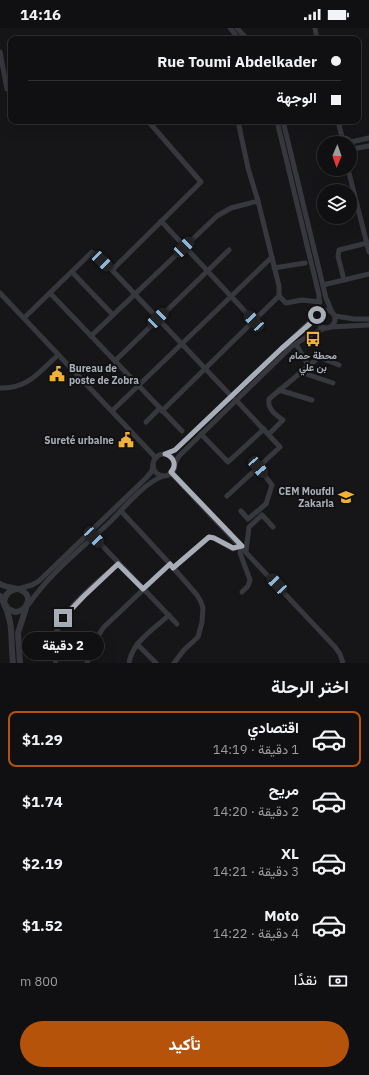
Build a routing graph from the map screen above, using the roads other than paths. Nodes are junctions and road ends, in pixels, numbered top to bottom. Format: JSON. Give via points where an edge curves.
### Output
{"nodes":[{"id":1,"x":230,"y":28,"type":"edge"},
{"id":2,"x":237,"y":28,"type":"edge"},
{"id":3,"x":237,"y":36,"type":"edge"},
{"id":4,"x":244,"y":36,"type":"edge"},
{"id":5,"x":0,"y":52,"type":"edge"},
{"id":6,"x":1,"y":63,"type":"edge"},
{"id":7,"x":7,"y":90,"type":"dead end"},
{"id":8,"x":151,"y":124,"type":"edge"},
{"id":9,"x":239,"y":124,"type":"edge"},
{"id":10,"x":278,"y":124,"type":"edge"},
{"id":11,"x":284,"y":124,"type":"edge"},
{"id":12,"x":339,"y":124,"type":"edge"},
{"id":13,"x":342,"y":136,"type":"edge"},
{"id":14,"x":369,"y":138,"type":"edge"},
{"id":15,"x":357,"y":141,"type":"edge"},
{"id":16,"x":369,"y":146,"type":"edge"},
{"id":17,"x":357,"y":150,"type":"edge"},
{"id":18,"x":350,"y":176,"type":"edge"},
{"id":19,"x":258,"y":201,"type":"junction"},
{"id":20,"x":161,"y":221,"type":"junction"},
{"id":21,"x":367,"y":244,"type":"junction"},
{"id":22,"x":184,"y":247,"type":"junction"},
{"id":23,"x":229,"y":250,"type":"dead end"},
{"id":24,"x":369,"y":250,"type":"edge"},
{"id":25,"x":272,"y":257,"type":"junction"},
{"id":26,"x":305,"y":263,"type":"dead end"},
{"id":27,"x":274,"y":268,"type":"junction"},
{"id":28,"x":112,"y":270,"type":"junction"},
{"id":29,"x":207,"y":271,"type":"junction"},
{"id":30,"x":72,"y":272,"type":"junction"},
{"id":31,"x":369,"y":274,"type":"edge"},
{"id":32,"x":344,"y":280,"type":"junction"},
{"id":33,"x":323,"y":285,"type":"junction"},
{"id":34,"x":0,"y":293,"type":"edge"},
{"id":35,"x":50,"y":293,"type":"junction"},
{"id":36,"x":134,"y":294,"type":"junction"},
{"id":37,"x":231,"y":296,"type":"junction"},
{"id":38,"x":279,"y":296,"type":"junction"},
{"id":39,"x":320,"y":302,"type":"junction"},
{"id":40,"x":318,"y":314,"type":"junction"},
{"id":41,"x":334,"y":314,"type":"junction"},
{"id":42,"x":113,"y":315,"type":"junction"},
{"id":43,"x":24,"y":318,"type":"junction"},
{"id":44,"x":158,"y":318,"type":"junction"},
{"id":45,"x":369,"y":319,"type":"edge"},
{"id":46,"x":254,"y":321,"type":"junction"},
{"id":47,"x":369,"y":325,"type":"edge"},
{"id":48,"x":331,"y":327,"type":"junction"},
{"id":49,"x":325,"y":328,"type":"junction"},
{"id":50,"x":91,"y":336,"type":"junction"},
{"id":51,"x":182,"y":344,"type":"junction"},
{"id":52,"x":296,"y":344,"type":"junction"},
{"id":53,"x":58,"y":355,"type":"junction"},
{"id":54,"x":114,"y":361,"type":"junction"},
{"id":55,"x":308,"y":365,"type":"junction"},
{"id":56,"x":340,"y":365,"type":"dead end"},
{"id":57,"x":205,"y":369,"type":"junction"},
{"id":58,"x":300,"y":372,"type":"junction"},
{"id":59,"x":333,"y":383,"type":"dead end"},
{"id":60,"x":139,"y":386,"type":"junction"},
{"id":61,"x":0,"y":388,"type":"edge"},
{"id":62,"x":279,"y":390,"type":"junction"},
{"id":63,"x":234,"y":398,"type":"junction"},
{"id":64,"x":312,"y":400,"type":"dead end"},
{"id":65,"x":161,"y":410,"type":"junction"},
{"id":66,"x":112,"y":411,"type":"junction"},
{"id":67,"x":146,"y":422,"type":"dead end"},
{"id":68,"x":264,"y":429,"type":"junction"},
{"id":69,"x":182,"y":431,"type":"dead end"},
{"id":70,"x":201,"y":434,"type":"junction"},
{"id":71,"x":269,"y":434,"type":"junction"},
{"id":72,"x":165,"y":454,"type":"junction"},
{"id":73,"x":156,"y":458,"type":"junction"},
{"id":74,"x":153,"y":464,"type":"junction"},
{"id":75,"x":174,"y":465,"type":"junction"},
{"id":76,"x":258,"y":467,"type":"junction"},
{"id":77,"x":171,"y":472,"type":"junction"},
{"id":78,"x":163,"y":476,"type":"junction"},
{"id":79,"x":227,"y":496,"type":"dead end"},
{"id":80,"x":121,"y":511,"type":"junction"},
{"id":81,"x":241,"y":511,"type":"dead end"},
{"id":82,"x":273,"y":527,"type":"dead end"},
{"id":83,"x":94,"y":537,"type":"junction"},
{"id":84,"x":242,"y":546,"type":"junction"},
{"id":85,"x":246,"y":551,"type":"junction"},
{"id":86,"x":118,"y":564,"type":"junction"},
{"id":87,"x":172,"y":566,"type":"junction"},
{"id":88,"x":0,"y":584,"type":"edge"},
{"id":89,"x":18,"y":589,"type":"junction"},
{"id":90,"x":143,"y":589,"type":"junction"},
{"id":91,"x":242,"y":592,"type":"dead end"},
{"id":92,"x":0,"y":596,"type":"edge"},
{"id":93,"x":5,"y":606,"type":"junction"},
{"id":94,"x":26,"y":607,"type":"junction"},
{"id":95,"x":169,"y":616,"type":"junction"},
{"id":96,"x":177,"y":624,"type":"dead end"},
{"id":97,"x":137,"y":644,"type":"junction"},
{"id":98,"x":13,"y":663,"type":"edge"},
{"id":99,"x":20,"y":663,"type":"edge"},
{"id":100,"x":56,"y":663,"type":"edge"},
{"id":101,"x":87,"y":663,"type":"edge"},
{"id":102,"x":129,"y":663,"type":"edge"},
{"id":103,"x":156,"y":663,"type":"edge"},
{"id":104,"x":174,"y":663,"type":"edge"},
{"id":105,"x":343,"y":663,"type":"edge"}],
"edges":[{"from":1,"to":3,"type":"street"},
{"from":2,"to":4,"type":"street"},
{"from":5,"to":6,"type":"street"},
{"from":6,"to":7,"type":"street"},
{"from":8,"to":20,"type":"street","via":[[201,182]]},
{"from":9,"to":19,"type":"street"},
{"from":10,"to":39,"type":"street"},
{"from":11,"to":33,"type":"street"},
{"from":12,"to":13,"type":"street"},
{"from":14,"to":15,"type":"street"},
{"from":16,"to":17,"type":"street"},
{"from":18,"to":21,"type":"street"},
{"from":19,"to":22,"type":"street","via":[[223,211]]},
{"from":19,"to":25,"type":"street"},
{"from":20,"to":22,"type":"street"},
{"from":20,"to":28,"type":"street"},
{"from":21,"to":24,"type":"street"},
{"from":21,"to":32,"type":"street","via":[[339,250]]},
{"from":22,"to":29,"type":"street"},
{"from":22,"to":36,"type":"street"},
{"from":23,"to":29,"type":"street"},
{"from":25,"to":27,"type":"street"},
{"from":25,"to":37,"type":"street"},
{"from":26,"to":27,"type":"street"},
{"from":27,"to":38,"type":"street"},
{"from":28,"to":30,"type":"street","via":[[92,252]]},
{"from":28,"to":36,"type":"street"},
{"from":29,"to":37,"type":"street"},
{"from":29,"to":44,"type":"street"},
{"from":30,"to":35,"type":"street"},
{"from":30,"to":42,"type":"street"},
{"from":31,"to":32,"type":"street"},
{"from":32,"to":33,"type":"street"},
{"from":33,"to":41,"type":"street","via":[[328,305]]},
{"from":34,"to":43,"type":"street"},
{"from":35,"to":43,"type":"street"},
{"from":35,"to":50,"type":"street"},
{"from":36,"to":42,"type":"street"},
{"from":36,"to":44,"type":"street"},
{"from":37,"to":46,"type":"street"},
{"from":37,"to":51,"type":"street"},
{"from":38,"to":39,"type":"street","via":[[288,303],[302,300]]},
{"from":38,"to":46,"type":"street"},
{"from":39,"to":40,"type":"street"},
{"from":40,"to":41,"type":"street","via":[[325,310]]},
{"from":40,"to":49,"type":"street","via":[[317,323]]},
{"from":40,"to":63,"type":"street"},
{"from":41,"to":45,"type":"street","via":[[354,319]]},
{"from":41,"to":48,"type":"street","via":[[335,322]]},
{"from":42,"to":50,"type":"street"},
{"from":43,"to":53,"type":"street"},
{"from":44,"to":51,"type":"street"},
{"from":44,"to":54,"type":"street"},
{"from":46,"to":57,"type":"street"},
{"from":47,"to":48,"type":"street"},
{"from":48,"to":49,"type":"street"},
{"from":49,"to":52,"type":"street"},
{"from":50,"to":54,"type":"street"},
{"from":51,"to":57,"type":"street"},
{"from":51,"to":60,"type":"street"},
{"from":52,"to":55,"type":"street"},
{"from":52,"to":63,"type":"street"},
{"from":53,"to":61,"type":"street","via":[[22,385]]},
{"from":53,"to":66,"type":"street"},
{"from":54,"to":60,"type":"street"},
{"from":55,"to":56,"type":"street","via":[[318,358]]},
{"from":55,"to":58,"type":"street"},
{"from":57,"to":63,"type":"street"},
{"from":57,"to":65,"type":"street"},
{"from":58,"to":59,"type":"street"},
{"from":58,"to":62,"type":"street"},
{"from":60,"to":65,"type":"street"},
{"from":60,"to":66,"type":"street"},
{"from":62,"to":64,"type":"street"},
{"from":62,"to":71,"type":"street","via":[[268,402],[273,413],[283,420]]},
{"from":63,"to":68,"type":"street"},
{"from":63,"to":70,"type":"street"},
{"from":63,"to":72,"type":"street","via":[[175,450]]},
{"from":65,"to":67,"type":"street"},
{"from":65,"to":69,"type":"street"},
{"from":66,"to":73,"type":"street"},
{"from":68,"to":70,"type":"street","via":[[228,462]]},
{"from":68,"to":71,"type":"street"},
{"from":70,"to":75,"type":"street","via":[[179,456]]},
{"from":71,"to":76,"type":"street","via":[[280,447]]},
{"from":72,"to":73,"type":"street"},
{"from":72,"to":75,"type":"street","via":[[171,458]]},
{"from":73,"to":74,"type":"street"},
{"from":74,"to":78,"type":"street","via":[[155,471]]},
{"from":74,"to":89,"type":"street","via":[[152,471],[146,478],[39,581]]},
{"from":75,"to":77,"type":"street"},
{"from":76,"to":79,"type":"street"},
{"from":76,"to":81,"type":"street","via":[[272,485],[266,504],[248,519]]},
{"from":77,"to":78,"type":"street"},
{"from":77,"to":84,"type":"street"},
{"from":78,"to":80,"type":"street","via":[[152,481]]},
{"from":80,"to":83,"type":"street"},
{"from":80,"to":87,"type":"street"},
{"from":82,"to":85,"type":"street","via":[[262,515],[249,528]]},
{"from":83,"to":86,"type":"street"},
{"from":83,"to":94,"type":"street","via":[[41,588]]},
{"from":84,"to":85,"type":"street"},
{"from":84,"to":87,"type":"street","via":[[233,548],[209,537]]},
{"from":84,"to":91,"type":"street","via":[[240,553],[250,580]]},
{"from":85,"to":105,"type":"street","via":[[334,647]]},
{"from":86,"to":90,"type":"street"},
{"from":86,"to":100,"type":"street","via":[[63,618],[53,644]]},
{"from":87,"to":90,"type":"street"},
{"from":87,"to":104,"type":"street","via":[[197,596],[203,608],[198,637]]},
{"from":88,"to":89,"type":"street"},
{"from":89,"to":93,"type":"street","via":[[7,594]]},
{"from":89,"to":94,"type":"street","via":[[27,596]]},
{"from":90,"to":95,"type":"street"},
{"from":90,"to":101,"type":"street","via":[[102,628]]},
{"from":92,"to":93,"type":"street"},
{"from":93,"to":94,"type":"street","via":[[15,612]]},
{"from":93,"to":98,"type":"street","via":[[13,635]]},
{"from":94,"to":99,"type":"street","via":[[18,633]]},
{"from":95,"to":96,"type":"street"},
{"from":95,"to":97,"type":"street"},
{"from":97,"to":102,"type":"street","via":[[130,655]]},
{"from":97,"to":103,"type":"street"}]}
